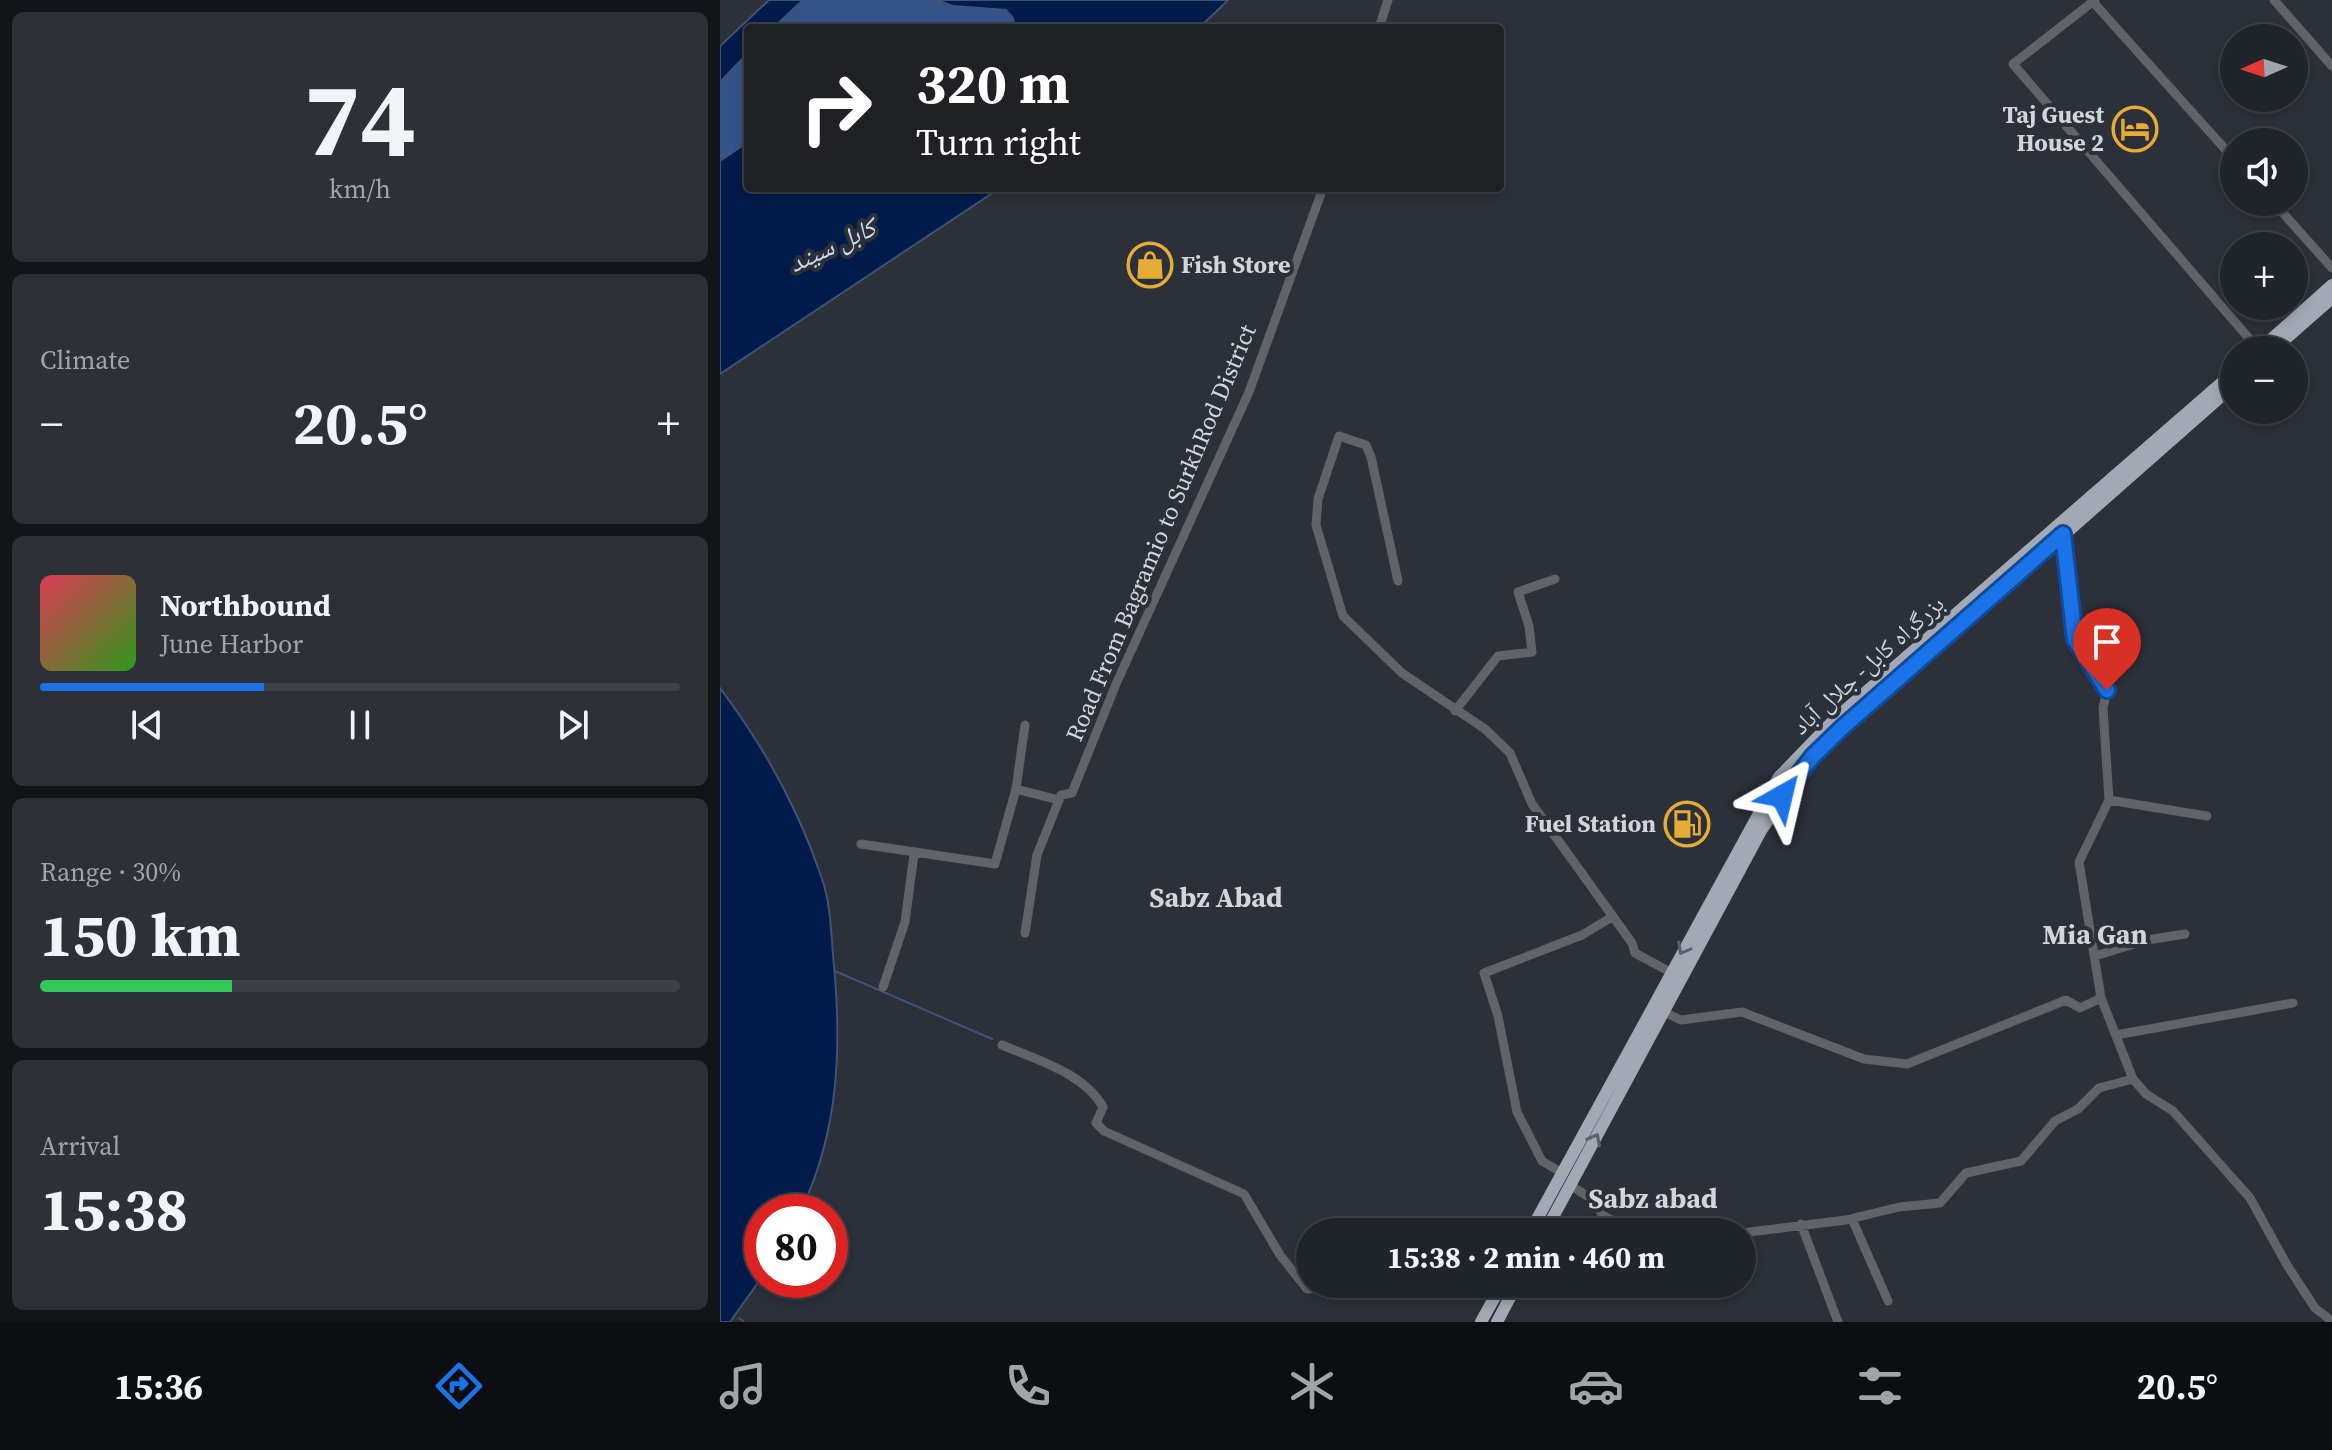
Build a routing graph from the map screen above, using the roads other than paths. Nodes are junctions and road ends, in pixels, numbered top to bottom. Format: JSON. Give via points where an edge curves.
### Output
{"nodes":[{"id":1,"x":1388,"y":0,"type":"edge"},
{"id":2,"x":2274,"y":0,"type":"edge"},
{"id":3,"x":2094,"y":1,"type":"edge"},
{"id":4,"x":1380,"y":24,"type":"edge"},
{"id":5,"x":2332,"y":66,"type":"edge"},
{"id":6,"x":2220,"y":143,"type":"edge"},
{"id":7,"x":1322,"y":192,"type":"edge"},
{"id":8,"x":2286,"y":216,"type":"edge"},
{"id":9,"x":2332,"y":268,"type":"edge"},
{"id":10,"x":2332,"y":285,"type":"edge"},
{"id":11,"x":2332,"y":298,"type":"edge"},
{"id":12,"x":2247,"y":336,"type":"edge"},
{"id":13,"x":2275,"y":336,"type":"edge"},
{"id":14,"x":2289,"y":336,"type":"edge"},
{"id":15,"x":2220,"y":384,"type":"edge"},
{"id":16,"x":2220,"y":397,"type":"edge"},
{"id":17,"x":2063,"y":534,"type":"junction"},
{"id":18,"x":1555,"y":579,"type":"dead end"},
{"id":19,"x":1398,"y":581,"type":"dead end"},
{"id":20,"x":1455,"y":711,"type":"junction"},
{"id":21,"x":1025,"y":725,"type":"dead end"},
{"id":22,"x":1016,"y":789,"type":"junction"},
{"id":23,"x":1060,"y":797,"type":"junction"},
{"id":24,"x":2109,"y":800,"type":"junction"},
{"id":25,"x":2207,"y":816,"type":"dead end"},
{"id":26,"x":861,"y":844,"type":"dead end"},
{"id":27,"x":914,"y":854,"type":"junction"},
{"id":28,"x":1612,"y":917,"type":"junction"},
{"id":29,"x":1025,"y":933,"type":"dead end"},
{"id":30,"x":2185,"y":934,"type":"dead end"},
{"id":31,"x":2095,"y":956,"type":"junction"},
{"id":32,"x":1670,"y":972,"type":"junction"},
{"id":33,"x":883,"y":987,"type":"dead end"},
{"id":34,"x":2101,"y":998,"type":"junction"},
{"id":35,"x":2293,"y":1003,"type":"dead end"},
{"id":36,"x":1658,"y":1008,"type":"junction"},
{"id":37,"x":2116,"y":1035,"type":"junction"},
{"id":38,"x":1002,"y":1045,"type":"dead end"},
{"id":39,"x":2133,"y":1079,"type":"junction"},
{"id":40,"x":1562,"y":1173,"type":"junction"},
{"id":41,"x":1570,"y":1185,"type":"junction"},
{"id":42,"x":1538,"y":1218,"type":"edge"},
{"id":43,"x":1552,"y":1218,"type":"edge"},
{"id":44,"x":1608,"y":1218,"type":"edge"},
{"id":45,"x":1852,"y":1219,"type":"junction"},
{"id":46,"x":1801,"y":1224,"type":"junction"},
{"id":47,"x":1756,"y":1231,"type":"edge"},
{"id":48,"x":1296,"y":1275,"type":"edge"},
{"id":49,"x":1493,"y":1298,"type":"edge"},
{"id":50,"x":1510,"y":1298,"type":"edge"},
{"id":51,"x":1888,"y":1301,"type":"dead end"},
{"id":52,"x":2332,"y":1321,"type":"edge"},
{"id":53,"x":1481,"y":1322,"type":"edge"},
{"id":54,"x":1497,"y":1322,"type":"edge"},
{"id":55,"x":1838,"y":1322,"type":"edge"}],
"edges":[{"from":1,"to":4,"type":"street"},
{"from":2,"to":5,"type":"street"},
{"from":3,"to":6,"type":"street"},
{"from":3,"to":12,"type":"street","via":[[2013,64]]},
{"from":7,"to":23,"type":"street","name":"Road From Bagramio to SurkhRod District","via":[[1249,392],[1072,793]]},
{"from":8,"to":9,"type":"street"},
{"from":10,"to":13,"type":"highway"},
{"from":11,"to":14,"type":"highway"},
{"from":15,"to":32,"type":"highway","name":"بزرگراه کابل- جلال آباد","one_way":true,"via":[[1836,718],[1779,777]]},
{"from":16,"to":17,"type":"highway","name":"بزرگراه کابل- جلال آباد"},
{"from":17,"to":24,"type":"street","via":[[2075,640],[2107,690],[2103,708]]},
{"from":17,"to":36,"type":"highway","name":"بزرگراه کابل- جلال آباد","via":[[1813,756],[1762,829]]},
{"from":18,"to":20,"type":"street","via":[[1518,592],[1532,652],[1498,656]]},
{"from":19,"to":20,"type":"street","via":[[1371,457],[1366,445],[1339,436],[1318,499],[1316,525],[1343,616],[1402,673]]},
{"from":20,"to":28,"type":"street","via":[[1510,753],[1532,804]]},
{"from":21,"to":22,"type":"street"},
{"from":22,"to":23,"type":"street"},
{"from":22,"to":27,"type":"street","via":[[995,864]]},
{"from":23,"to":29,"type":"street","via":[[1037,855]]},
{"from":24,"to":25,"type":"street"},
{"from":24,"to":31,"type":"street","via":[[2079,862]]},
{"from":26,"to":27,"type":"street"},
{"from":27,"to":33,"type":"street","via":[[905,922]]},
{"from":28,"to":32,"type":"street","via":[[1635,953]]},
{"from":28,"to":40,"type":"street","via":[[1582,935],[1484,973],[1517,1112],[1542,1161]]},
{"from":30,"to":31,"type":"street"},
{"from":31,"to":34,"type":"street"},
{"from":32,"to":36,"type":"highway","name":"بزرگراه کابل- جلال آباد"},
{"from":34,"to":36,"type":"street","via":[[2080,1008],[2066,1000],[1907,1064],[1864,1059],[1742,1012],[1681,1020]]},
{"from":34,"to":37,"type":"street"},
{"from":35,"to":37,"type":"street"},
{"from":36,"to":40,"type":"highway","name":"بزرگراه کابل- جلال آباد"},
{"from":41,"to":36,"type":"highway","name":"بزرگراه کابل- جلال آباد","one_way":true},
{"from":37,"to":39,"type":"street"},
{"from":38,"to":48,"type":"street","via":[[1050,1064],[1094,1091],[1103,1107],[1096,1123],[1104,1131],[1244,1194]]},
{"from":39,"to":45,"type":"street","via":[[2099,1088],[2078,1109],[2055,1121],[2021,1161],[1966,1173],[1940,1203]]},
{"from":39,"to":52,"type":"street","via":[[2173,1111],[2250,1198],[2315,1308]]},
{"from":40,"to":42,"type":"highway","name":"بزرگراه کابل- جلال آباد"},
{"from":41,"to":43,"type":"highway","name":"بزرگراه کابل- جلال آباد"},
{"from":41,"to":44,"type":"street","via":[[1595,1201]]},
{"from":45,"to":46,"type":"street"},
{"from":45,"to":51,"type":"street"},
{"from":46,"to":47,"type":"street"},
{"from":46,"to":55,"type":"street"},
{"from":49,"to":53,"type":"highway"},
{"from":50,"to":54,"type":"highway"}]}
